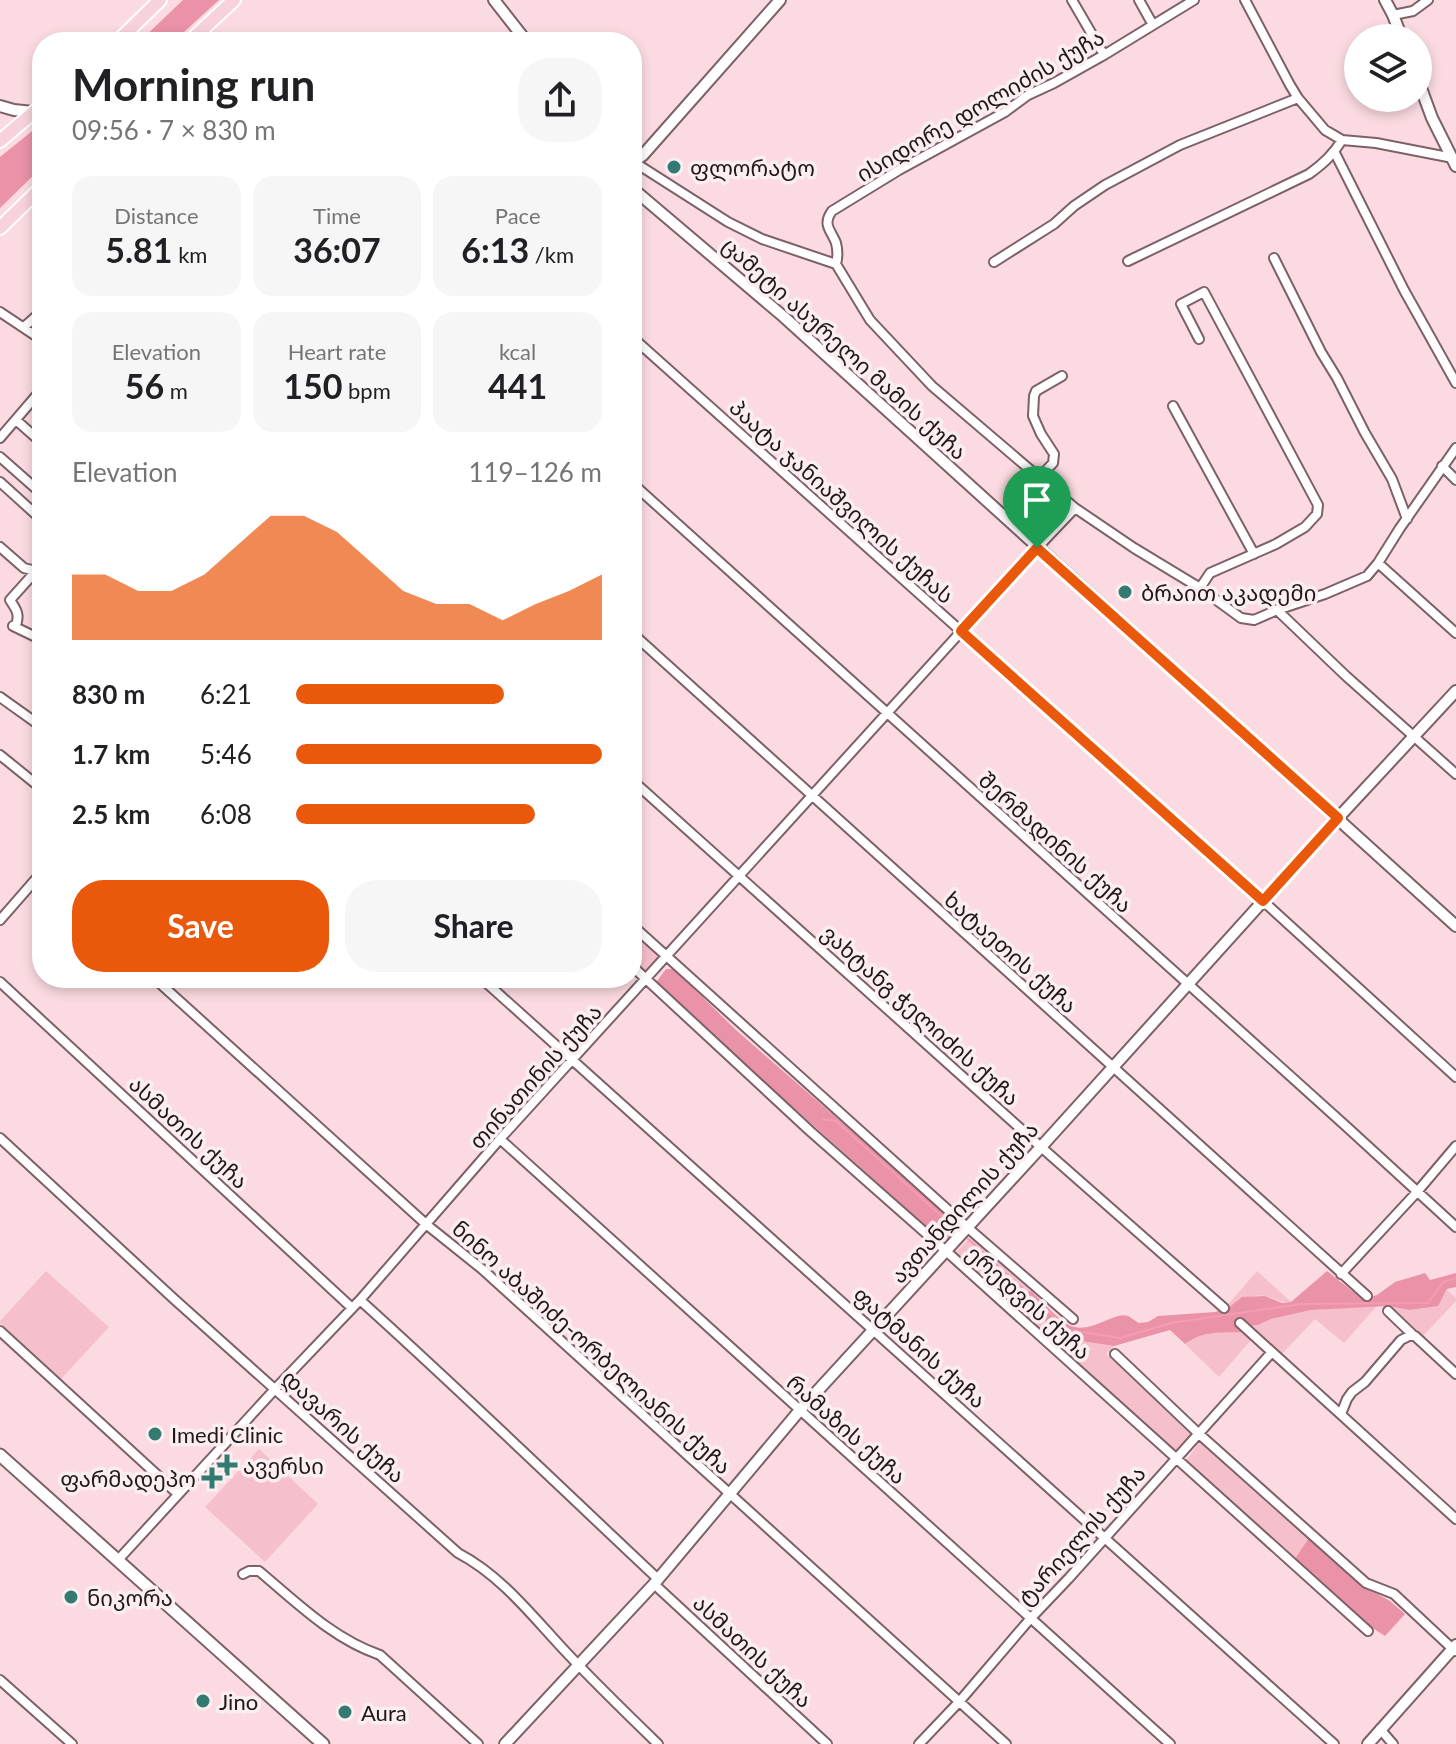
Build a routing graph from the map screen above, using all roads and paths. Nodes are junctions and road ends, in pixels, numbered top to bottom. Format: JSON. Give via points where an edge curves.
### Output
{"nodes":[{"id":1,"x":160,"y":0,"type":"edge"},
{"id":2,"x":234,"y":0,"type":"edge"},
{"id":3,"x":494,"y":0,"type":"edge"},
{"id":4,"x":780,"y":0,"type":"edge"},
{"id":5,"x":1072,"y":0,"type":"edge"},
{"id":6,"x":1139,"y":0,"type":"edge"},
{"id":7,"x":1194,"y":0,"type":"edge"},
{"id":8,"x":1245,"y":0,"type":"edge"},
{"id":9,"x":1385,"y":0,"type":"edge"},
{"id":10,"x":1428,"y":0,"type":"edge"},
{"id":11,"x":1393,"y":15,"type":"junction"},
{"id":12,"x":1397,"y":24,"type":"edge"},
{"id":13,"x":1153,"y":25,"type":"junction"},
{"id":14,"x":127,"y":32,"type":"edge"},
{"id":15,"x":200,"y":32,"type":"edge"},
{"id":16,"x":519,"y":32,"type":"edge"},
{"id":17,"x":1104,"y":55,"type":"junction"},
{"id":18,"x":1298,"y":98,"type":"junction"},
{"id":19,"x":0,"y":106,"type":"edge"},
{"id":20,"x":32,"y":108,"type":"edge"},
{"id":21,"x":1430,"y":112,"type":"edge"},
{"id":22,"x":32,"y":113,"type":"edge"},
{"id":23,"x":0,"y":139,"type":"edge"},
{"id":24,"x":1342,"y":140,"type":"junction"},
{"id":25,"x":1335,"y":153,"type":"junction"},
{"id":26,"x":642,"y":156,"type":"edge"},
{"id":27,"x":1454,"y":162,"type":"edge"},
{"id":28,"x":642,"y":168,"type":"edge"},
{"id":29,"x":642,"y":196,"type":"edge"},
{"id":30,"x":32,"y":197,"type":"edge"},
{"id":31,"x":0,"y":228,"type":"edge"},
{"id":32,"x":1274,"y":258,"type":"dead end"},
{"id":33,"x":1128,"y":261,"type":"dead end"},
{"id":34,"x":994,"y":262,"type":"dead end"},
{"id":35,"x":836,"y":264,"type":"junction"},
{"id":36,"x":0,"y":312,"type":"edge"},
{"id":37,"x":32,"y":320,"type":"edge"},
{"id":38,"x":24,"y":327,"type":"junction"},
{"id":39,"x":32,"y":333,"type":"edge"},
{"id":40,"x":1199,"y":339,"type":"dead end"},
{"id":41,"x":642,"y":346,"type":"edge"},
{"id":42,"x":1062,"y":376,"type":"dead end"},
{"id":43,"x":1456,"y":383,"type":"edge"},
{"id":44,"x":32,"y":401,"type":"edge"},
{"id":45,"x":1173,"y":406,"type":"dead end"},
{"id":46,"x":16,"y":420,"type":"junction"},
{"id":47,"x":32,"y":434,"type":"edge"},
{"id":48,"x":0,"y":438,"type":"edge"},
{"id":49,"x":1456,"y":448,"type":"edge"},
{"id":50,"x":0,"y":457,"type":"edge"},
{"id":51,"x":1442,"y":466,"type":"junction"},
{"id":52,"x":1040,"y":477,"type":"junction"},
{"id":53,"x":1456,"y":480,"type":"edge"},
{"id":54,"x":0,"y":482,"type":"edge"},
{"id":55,"x":32,"y":485,"type":"edge"},
{"id":56,"x":642,"y":492,"type":"edge"},
{"id":57,"x":1075,"y":508,"type":"junction"},
{"id":58,"x":32,"y":511,"type":"edge"},
{"id":59,"x":1407,"y":519,"type":"junction"},
{"id":60,"x":0,"y":547,"type":"edge"},
{"id":61,"x":1037,"y":548,"type":"junction"},
{"id":62,"x":1254,"y":554,"type":"junction"},
{"id":63,"x":1378,"y":563,"type":"junction"},
{"id":64,"x":32,"y":569,"type":"edge"},
{"id":65,"x":32,"y":575,"type":"edge"},
{"id":66,"x":1200,"y":588,"type":"junction"},
{"id":67,"x":5,"y":600,"type":"edge"},
{"id":68,"x":1277,"y":610,"type":"junction"},
{"id":69,"x":13,"y":626,"type":"junction"},
{"id":70,"x":0,"y":628,"type":"edge"},
{"id":71,"x":961,"y":631,"type":"junction"},
{"id":72,"x":1456,"y":633,"type":"edge"},
{"id":73,"x":32,"y":635,"type":"edge"},
{"id":74,"x":642,"y":642,"type":"edge"},
{"id":75,"x":1456,"y":691,"type":"edge"},
{"id":76,"x":0,"y":697,"type":"edge"},
{"id":77,"x":887,"y":713,"type":"junction"},
{"id":78,"x":32,"y":720,"type":"edge"},
{"id":79,"x":1415,"y":737,"type":"junction"},
{"id":80,"x":0,"y":755,"type":"edge"},
{"id":81,"x":1456,"y":774,"type":"edge"},
{"id":82,"x":32,"y":781,"type":"edge"},
{"id":83,"x":642,"y":789,"type":"edge"},
{"id":84,"x":812,"y":796,"type":"junction"},
{"id":85,"x":1338,"y":818,"type":"junction"},
{"id":86,"x":739,"y":876,"type":"junction"},
{"id":87,"x":32,"y":885,"type":"edge"},
{"id":88,"x":1263,"y":901,"type":"junction"},
{"id":89,"x":0,"y":920,"type":"edge"},
{"id":90,"x":1456,"y":926,"type":"edge"},
{"id":91,"x":642,"y":934,"type":"edge"},
{"id":92,"x":667,"y":956,"type":"junction"},
{"id":93,"x":642,"y":975,"type":"edge"},
{"id":94,"x":646,"y":979,"type":"junction"},
{"id":95,"x":0,"y":982,"type":"edge"},
{"id":96,"x":642,"y":983,"type":"edge"},
{"id":97,"x":1188,"y":984,"type":"junction"},
{"id":98,"x":165,"y":988,"type":"edge"},
{"id":99,"x":492,"y":988,"type":"edge"},
{"id":100,"x":638,"y":988,"type":"edge"},
{"id":101,"x":572,"y":1060,"type":"junction"},
{"id":102,"x":1113,"y":1068,"type":"junction"},
{"id":103,"x":1456,"y":1077,"type":"edge"},
{"id":104,"x":0,"y":1138,"type":"edge"},
{"id":105,"x":500,"y":1139,"type":"junction"},
{"id":106,"x":1456,"y":1146,"type":"edge"},
{"id":107,"x":1041,"y":1147,"type":"junction"},
{"id":108,"x":1417,"y":1192,"type":"junction"},
{"id":109,"x":427,"y":1225,"type":"junction"},
{"id":110,"x":1456,"y":1227,"type":"edge"},
{"id":111,"x":968,"y":1228,"type":"junction"},
{"id":112,"x":946,"y":1251,"type":"junction"},
{"id":113,"x":1341,"y":1274,"type":"junction"},
{"id":114,"x":1367,"y":1296,"type":"dead end"},
{"id":115,"x":360,"y":1300,"type":"junction"},
{"id":116,"x":352,"y":1308,"type":"junction"},
{"id":117,"x":1224,"y":1308,"type":"dead end"},
{"id":118,"x":1388,"y":1311,"type":"dead end"},
{"id":119,"x":1073,"y":1319,"type":"dead end"},
{"id":120,"x":1240,"y":1323,"type":"dead end"},
{"id":121,"x":875,"y":1330,"type":"junction"},
{"id":122,"x":0,"y":1331,"type":"edge"},
{"id":123,"x":1415,"y":1336,"type":"junction"},
{"id":124,"x":1272,"y":1352,"type":"junction"},
{"id":125,"x":1115,"y":1354,"type":"dead end"},
{"id":126,"x":1456,"y":1374,"type":"edge"},
{"id":127,"x":276,"y":1388,"type":"junction"},
{"id":128,"x":800,"y":1410,"type":"junction"},
{"id":129,"x":1341,"y":1414,"type":"junction"},
{"id":130,"x":1198,"y":1433,"type":"junction"},
{"id":131,"x":0,"y":1455,"type":"edge"},
{"id":132,"x":1175,"y":1459,"type":"junction"},
{"id":133,"x":178,"y":1494,"type":"junction"},
{"id":134,"x":730,"y":1494,"type":"junction"},
{"id":135,"x":1456,"y":1519,"type":"edge"},
{"id":136,"x":1105,"y":1538,"type":"junction"},
{"id":137,"x":118,"y":1560,"type":"junction"},
{"id":138,"x":243,"y":1574,"type":"dead end"},
{"id":139,"x":656,"y":1582,"type":"junction"},
{"id":140,"x":1030,"y":1619,"type":"junction"},
{"id":141,"x":1368,"y":1631,"type":"dead end"},
{"id":142,"x":1455,"y":1648,"type":"edge"},
{"id":143,"x":579,"y":1666,"type":"junction"},
{"id":144,"x":0,"y":1680,"type":"edge"},
{"id":145,"x":959,"y":1702,"type":"junction"},
{"id":146,"x":1380,"y":1729,"type":"junction"},
{"id":147,"x":72,"y":1744,"type":"edge"},
{"id":148,"x":323,"y":1744,"type":"edge"},
{"id":149,"x":478,"y":1744,"type":"edge"},
{"id":150,"x":505,"y":1744,"type":"edge"},
{"id":151,"x":658,"y":1744,"type":"edge"},
{"id":152,"x":827,"y":1744,"type":"edge"},
{"id":153,"x":919,"y":1744,"type":"edge"},
{"id":154,"x":1006,"y":1744,"type":"edge"},
{"id":155,"x":1170,"y":1744,"type":"edge"},
{"id":156,"x":1334,"y":1744,"type":"edge"},
{"id":157,"x":1368,"y":1744,"type":"edge"},
{"id":158,"x":1393,"y":1744,"type":"edge"}],
"edges":[{"from":1,"to":14,"type":"highway"},
{"from":2,"to":15,"type":"highway"},
{"from":3,"to":16,"type":"street"},
{"from":4,"to":26,"type":"street"},
{"from":5,"to":17,"type":"street"},
{"from":6,"to":13,"type":"street"},
{"from":7,"to":13,"type":"street","name":"ისიდორე დოლიძის ქუჩა"},
{"from":8,"to":18,"type":"street"},
{"from":9,"to":11,"type":"street"},
{"from":10,"to":11,"type":"street","via":[[1413,11]]},
{"from":11,"to":12,"type":"street"},
{"from":13,"to":17,"type":"street","name":"ისიდორე დოლიძის ქუჩა"},
{"from":17,"to":35,"type":"street","name":"ისიდორე დოლიძის ქუჩა","via":[[832,211],[828,225],[837,246]]},
{"from":18,"to":24,"type":"street","via":[[1325,130]]},
{"from":18,"to":34,"type":"street","via":[[1180,145],[1105,185]]},
{"from":19,"to":20,"type":"street"},
{"from":21,"to":27,"type":"street"},
{"from":22,"to":23,"type":"highway"},
{"from":24,"to":25,"type":"street"},
{"from":24,"to":27,"type":"street"},
{"from":25,"to":33,"type":"street","via":[[1309,174]]},
{"from":25,"to":43,"type":"street"},
{"from":28,"to":35,"type":"street","via":[[751,234]]},
{"from":29,"to":61,"type":"street","name":"ცამეტი ასურელი მამის ქუჩა","via":[[784,317]]},
{"from":30,"to":31,"type":"highway"},
{"from":32,"to":59,"type":"street","via":[[1392,479]]},
{"from":35,"to":52,"type":"street","via":[[870,320],[907,361]]},
{"from":36,"to":38,"type":"street"},
{"from":37,"to":38,"type":"street"},
{"from":38,"to":39,"type":"street"},
{"from":40,"to":62,"type":"street","via":[[1181,304],[1204,292],[1318,505],[1305,527]]},
{"from":41,"to":71,"type":"street","name":"პაატა ჯანიაშვილის ქუჩას"},
{"from":42,"to":52,"type":"street","via":[[1034,396],[1033,416],[1054,454]]},
{"from":44,"to":46,"type":"street"},
{"from":45,"to":62,"type":"street"},
{"from":46,"to":47,"type":"street"},
{"from":46,"to":48,"type":"street"},
{"from":49,"to":51,"type":"street"},
{"from":50,"to":55,"type":"street"},
{"from":51,"to":53,"type":"street"},
{"from":51,"to":59,"type":"street"},
{"from":52,"to":57,"type":"street"},
{"from":54,"to":58,"type":"street"},
{"from":56,"to":77,"type":"street","name":"შერმადინის ქუჩა"},
{"from":57,"to":61,"type":"street","name":"თინათინის ქუჩა"},
{"from":57,"to":66,"type":"street"},
{"from":59,"to":63,"type":"street"},
{"from":60,"to":64,"type":"street","via":[[24,568]]},
{"from":61,"to":71,"type":"street","name":"თინათინის ქუჩა"},
{"from":61,"to":85,"type":"street","name":"ცამეტი ასურელი მამის ქუჩა"},
{"from":62,"to":66,"type":"street","via":[[1210,573]]},
{"from":63,"to":68,"type":"street","via":[[1367,576]]},
{"from":63,"to":72,"type":"street"},
{"from":65,"to":67,"type":"street"},
{"from":66,"to":68,"type":"street","via":[[1241,618],[1254,620]]},
{"from":67,"to":69,"type":"street","via":[[19,617]]},
{"from":68,"to":79,"type":"street"},
{"from":69,"to":70,"type":"street"},
{"from":69,"to":73,"type":"street"},
{"from":71,"to":77,"type":"street","name":"თინათინის ქუჩა"},
{"from":71,"to":88,"type":"street","name":"პაატა ჯანიაშვილის ქუჩას"},
{"from":74,"to":84,"type":"street","name":"ხატაეთის ქუჩა"},
{"from":75,"to":79,"type":"street","name":"ავთანდილის ქუჩა"},
{"from":76,"to":78,"type":"street"},
{"from":77,"to":84,"type":"street","name":"თინათინის ქუჩა"},
{"from":77,"to":97,"type":"street","name":"შერმადინის ქუჩა"},
{"from":79,"to":81,"type":"street"},
{"from":79,"to":85,"type":"street","name":"ავთანდილის ქუჩა"},
{"from":80,"to":82,"type":"street"},
{"from":83,"to":86,"type":"street","name":"ვახტანგ ჭელიძის ქუჩა"},
{"from":84,"to":86,"type":"street","name":"თინათინის ქუჩა"},
{"from":84,"to":102,"type":"street","name":"ხატაეთის ქუჩა"},
{"from":85,"to":88,"type":"street","name":"ავთანდილის ქუჩა"},
{"from":85,"to":90,"type":"street","name":"ცამეტი ასურელი მამის ქუჩა"},
{"from":86,"to":92,"type":"street","name":"თინათინის ქუჩა"},
{"from":86,"to":107,"type":"street","name":"ვახტანგ ჭელიძის ქუჩა"},
{"from":87,"to":89,"type":"street"},
{"from":88,"to":97,"type":"street","name":"ავთანდილის ქუჩა"},
{"from":88,"to":103,"type":"street","name":"პაატა ჯანიაშვილის ქუჩას"},
{"from":91,"to":92,"type":"street","name":"ერედვის ქუჩა"},
{"from":92,"to":94,"type":"street","name":"თინათინის ქუჩა"},
{"from":92,"to":111,"type":"street","name":"ერედვის ქუჩა"},
{"from":93,"to":94,"type":"street","name":"ერედვის ქუჩა"},
{"from":94,"to":96,"type":"street","name":"თინათინის ქუჩა"},
{"from":94,"to":112,"type":"street","name":"ერედვის ქუჩა"},
{"from":95,"to":116,"type":"street","name":"ასმათის ქუჩა"},
{"from":97,"to":102,"type":"street","name":"ავთანდილის ქუჩა"},
{"from":97,"to":108,"type":"street","name":"შერმადინის ქუჩა"},
{"from":98,"to":109,"type":"street","name":"ნინო აბაშიძე-ორბელიანის ქუჩა"},
{"from":99,"to":101,"type":"street","name":"ფატმანის ქუჩა"},
{"from":100,"to":101,"type":"street","name":"თინათინის ქუჩა"},
{"from":101,"to":105,"type":"street","name":"თინათინის ქუჩა"},
{"from":101,"to":121,"type":"street","name":"ფატმანის ქუჩა"},
{"from":102,"to":107,"type":"street","name":"ავთანდილის ქუჩა"},
{"from":102,"to":113,"type":"street","name":"ხატაეთის ქუჩა"},
{"from":104,"to":127,"type":"street","name":"დავარის ქუჩა"},
{"from":105,"to":109,"type":"street","name":"თინათინის ქუჩა"},
{"from":105,"to":128,"type":"street","name":"რამაზის ქუჩა"},
{"from":106,"to":108,"type":"street"},
{"from":107,"to":111,"type":"street","name":"ავთანდილის ქუჩა"},
{"from":107,"to":117,"type":"street","name":"ვახტანგ ჭელიძის ქუჩა"},
{"from":108,"to":110,"type":"street","name":"შერმადინის ქუჩა"},
{"from":108,"to":113,"type":"street"},
{"from":109,"to":115,"type":"street","name":"თინათინის ქუჩა"},
{"from":109,"to":134,"type":"street","name":"ნინო აბაშიძე-ორბელიანის ქუჩა"},
{"from":111,"to":112,"type":"street","name":"ავთანდილის ქუჩა"},
{"from":111,"to":119,"type":"street","name":"ერედვის ქუჩა"},
{"from":112,"to":121,"type":"street","name":"ავთანდილის ქუჩა"},
{"from":112,"to":132,"type":"street","name":"ერედვის ქუჩა"},
{"from":113,"to":114,"type":"street","name":"ხატაეთის ქუჩა"},
{"from":115,"to":116,"type":"street","name":"თინათინის ქუჩა"},
{"from":115,"to":139,"type":"street","name":"ასმათის ქუჩა"},
{"from":116,"to":127,"type":"street","name":"თინათინის ქუჩა"},
{"from":118,"to":123,"type":"street"},
{"from":120,"to":124,"type":"street"},
{"from":121,"to":128,"type":"street","name":"ავთანდილის ქუჩა"},
{"from":121,"to":136,"type":"street","name":"ფატმანის ქუჩა"},
{"from":122,"to":133,"type":"street"},
{"from":123,"to":126,"type":"street"},
{"from":123,"to":129,"type":"street","via":[[1401,1340],[1352,1392]]},
{"from":124,"to":129,"type":"street"},
{"from":124,"to":130,"type":"street","name":"ტარიელის ქუჩა"},
{"from":125,"to":130,"type":"street","name":"ერედვის ქუჩა"},
{"from":127,"to":133,"type":"street","name":"თინათინის ქუჩა"},
{"from":127,"to":143,"type":"street","name":"დავარის ქუჩა","via":[[458,1553],[507,1589]]},
{"from":128,"to":134,"type":"street","name":"ავთანდილის ქუჩა"},
{"from":128,"to":140,"type":"street","name":"რამაზის ქუჩა"},
{"from":129,"to":135,"type":"street"},
{"from":130,"to":132,"type":"street","name":"ტარიელის ქუჩა"},
{"from":130,"to":142,"type":"street","name":"ერედვის ქუჩა","via":[[1366,1583],[1394,1594]]},
{"from":131,"to":137,"type":"main road"},
{"from":132,"to":136,"type":"street","name":"ტარიელის ქუჩა"},
{"from":132,"to":141,"type":"street","name":"ერედვის ქუჩა"},
{"from":133,"to":137,"type":"street","name":"თინათინის ქუჩა"},
{"from":134,"to":139,"type":"street","name":"ავთანდილის ქუჩა"},
{"from":134,"to":145,"type":"street","name":"ნინო აბაშიძე-ორბელიანის ქუჩა"},
{"from":136,"to":140,"type":"street","name":"ტარიელის ქუჩა"},
{"from":136,"to":156,"type":"street","name":"ფატმანის ქუჩა"},
{"from":137,"to":148,"type":"main road"},
{"from":138,"to":149,"type":"street","via":[[259,1571],[315,1619],[380,1655]]},
{"from":139,"to":143,"type":"street","name":"ავთანდილის ქუჩა"},
{"from":139,"to":152,"type":"street","name":"ასმათის ქუჩა"},
{"from":140,"to":145,"type":"street","name":"ტარიელის ქუჩა"},
{"from":140,"to":155,"type":"street","name":"რამაზის ქუჩა"},
{"from":142,"to":146,"type":"street"},
{"from":143,"to":150,"type":"street","name":"ავთანდილის ქუჩა"},
{"from":143,"to":151,"type":"street","name":"დავარის ქუჩა"},
{"from":144,"to":147,"type":"street"},
{"from":145,"to":153,"type":"street","name":"ტარიელის ქუჩა"},
{"from":145,"to":154,"type":"street","name":"ნინო აბაშიძე-ორბელიანის ქუჩა"},
{"from":146,"to":157,"type":"street"},
{"from":146,"to":158,"type":"street"}]}
